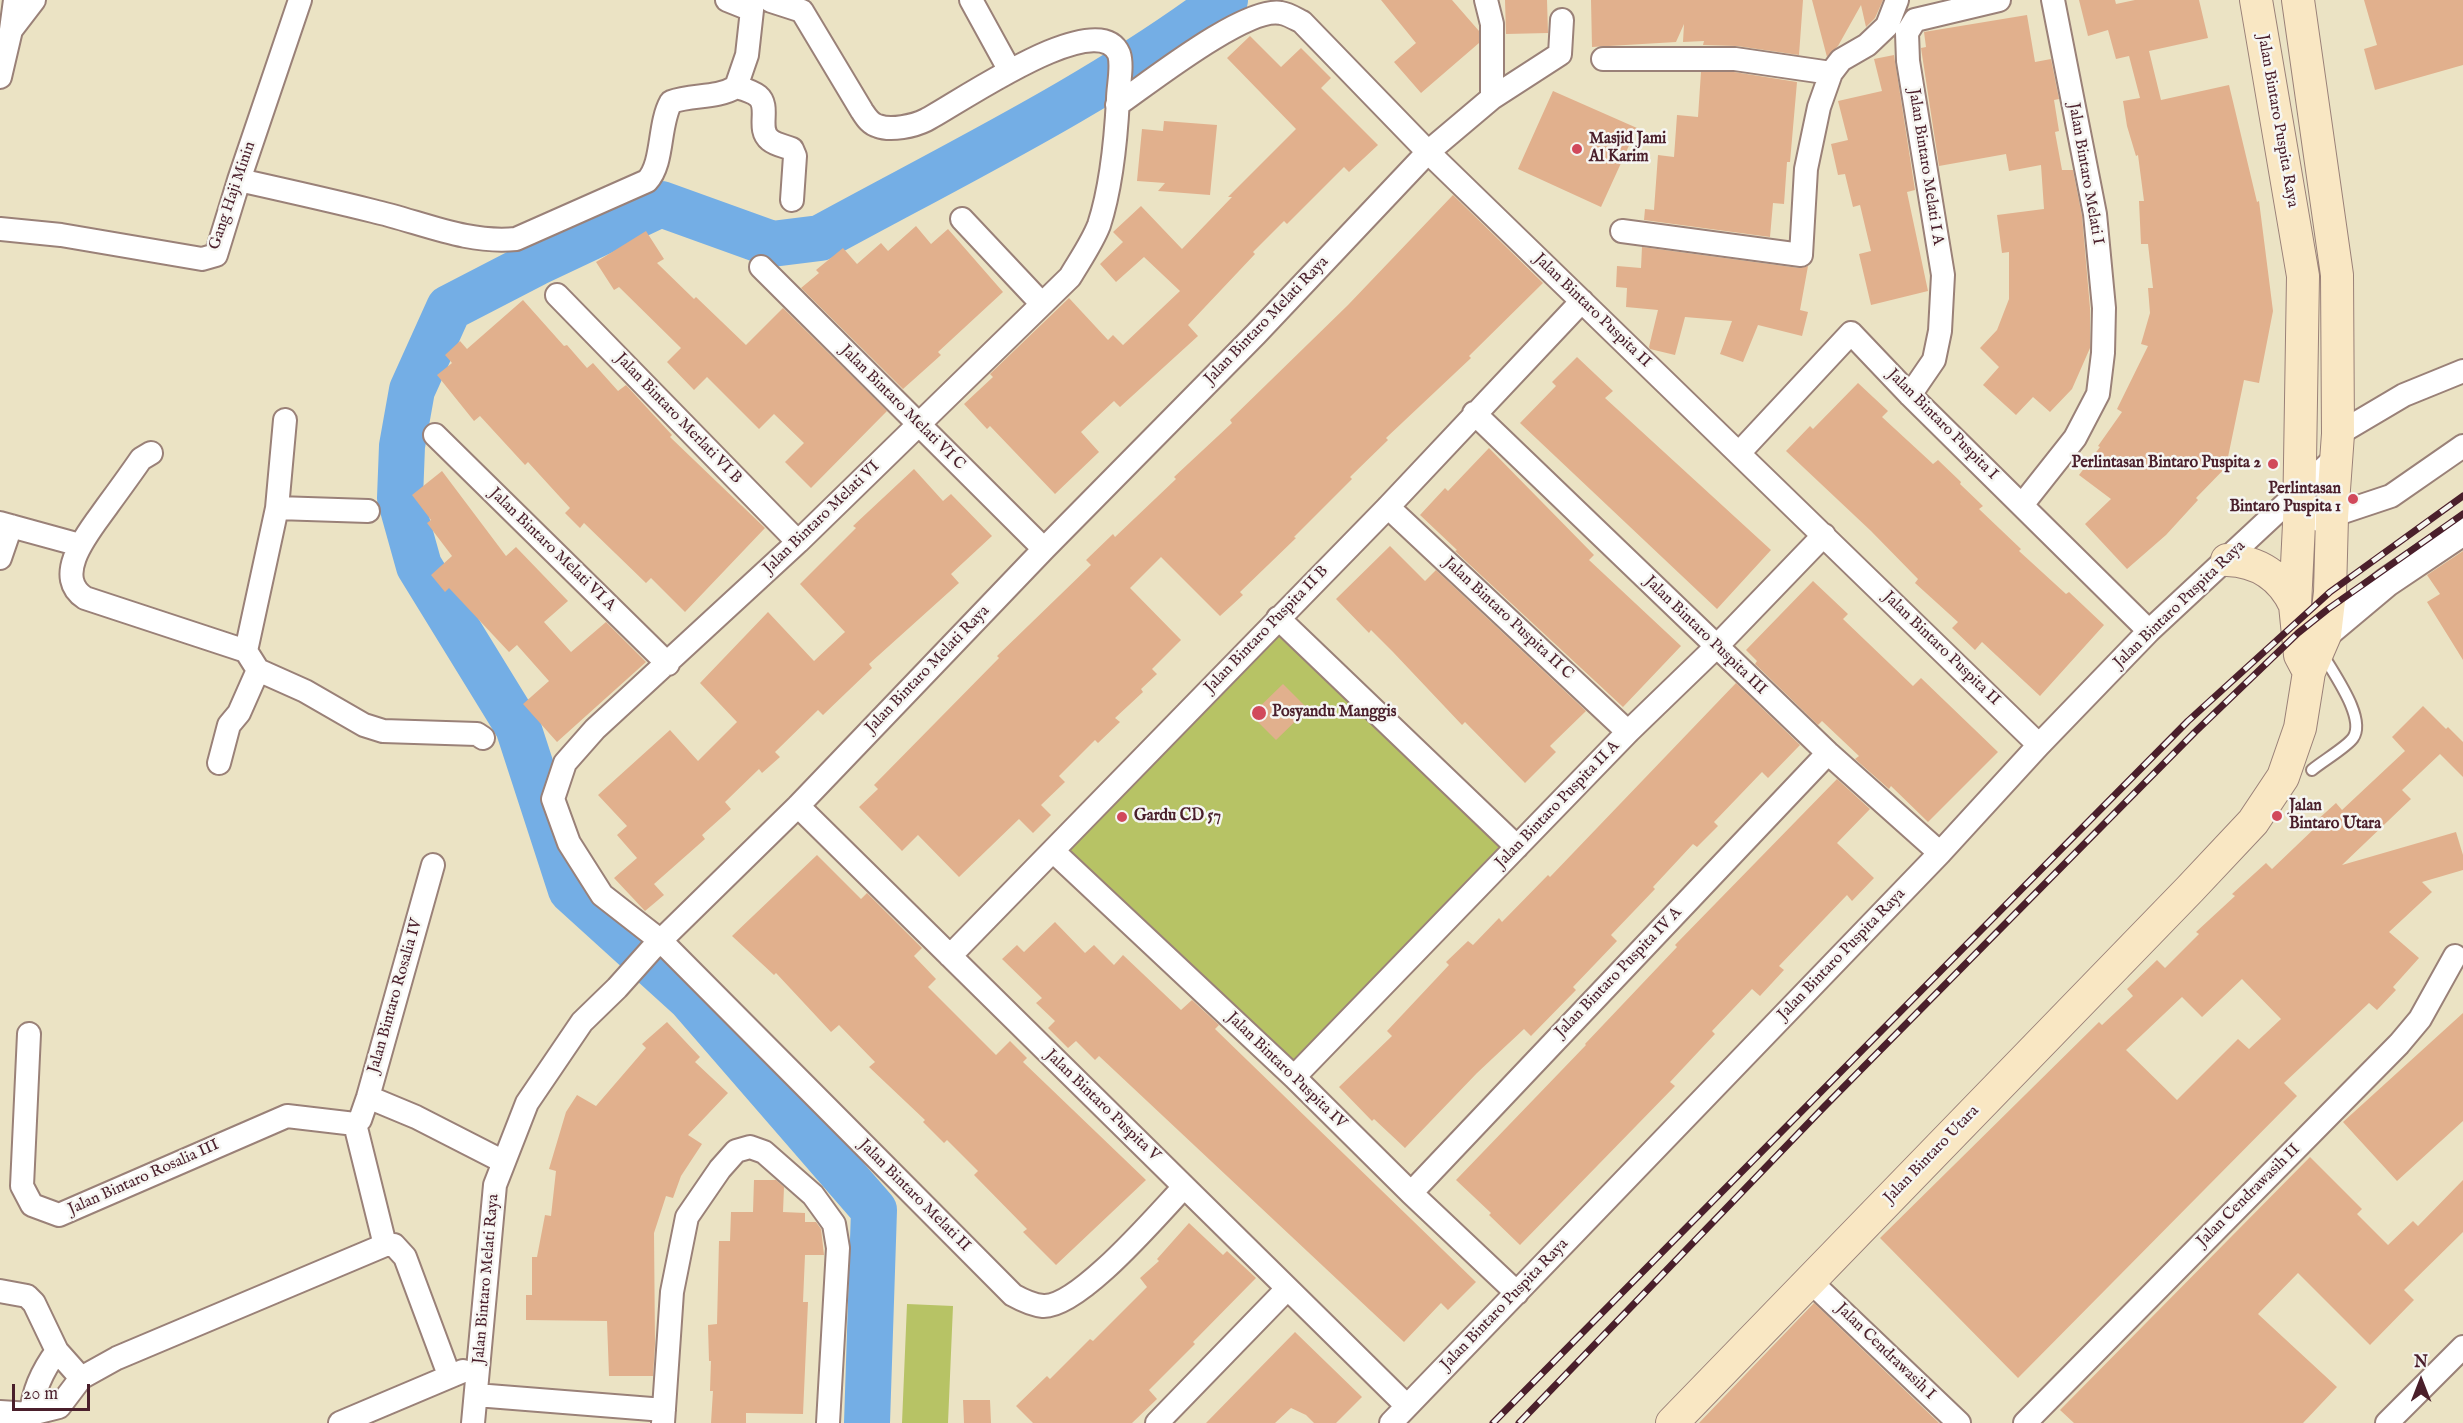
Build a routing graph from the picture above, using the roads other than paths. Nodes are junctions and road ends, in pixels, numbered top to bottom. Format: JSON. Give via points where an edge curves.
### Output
{"nodes":[{"id":1,"x":15,"y":0,"type":"edge"},
{"id":2,"x":34,"y":0,"type":"edge"},
{"id":3,"x":300,"y":0,"type":"edge"},
{"id":4,"x":727,"y":0,"type":"edge"},
{"id":5,"x":972,"y":0,"type":"edge"},
{"id":6,"x":1486,"y":0,"type":"edge"},
{"id":7,"x":1897,"y":0,"type":"edge"},
{"id":8,"x":1999,"y":0,"type":"edge"},
{"id":9,"x":2054,"y":0,"type":"edge"},
{"id":10,"x":2256,"y":0,"type":"edge"},
{"id":11,"x":2298,"y":0,"type":"edge"},
{"id":12,"x":759,"y":4,"type":"edge"},
{"id":13,"x":1562,"y":20,"type":"dead end"},
{"id":14,"x":11,"y":30,"type":"junction"},
{"id":15,"x":1603,"y":59,"type":"dead end"},
{"id":16,"x":1010,"y":71,"type":"junction"},
{"id":17,"x":1831,"y":73,"type":"junction"},
{"id":18,"x":0,"y":77,"type":"edge"},
{"id":19,"x":736,"y":87,"type":"junction"},
{"id":20,"x":1118,"y":98,"type":"junction"},
{"id":21,"x":1492,"y":98,"type":"junction"},
{"id":22,"x":1428,"y":152,"type":"junction"},
{"id":23,"x":239,"y":180,"type":"junction"},
{"id":24,"x":792,"y":200,"type":"dead end"},
{"id":25,"x":962,"y":219,"type":"dead end"},
{"id":26,"x":0,"y":229,"type":"edge"},
{"id":27,"x":1622,"y":231,"type":"dead end"},
{"id":28,"x":761,"y":267,"type":"dead end"},
{"id":29,"x":557,"y":295,"type":"dead end"},
{"id":30,"x":1582,"y":302,"type":"junction"},
{"id":31,"x":1042,"y":304,"type":"junction"},
{"id":32,"x":2463,"y":371,"type":"edge"},
{"id":33,"x":1910,"y":395,"type":"junction"},
{"id":34,"x":1474,"y":413,"type":"junction"},
{"id":35,"x":285,"y":420,"type":"dead end"},
{"id":36,"x":918,"y":424,"type":"junction"},
{"id":37,"x":435,"y":435,"type":"dead end"},
{"id":38,"x":2337,"y":446,"type":"junction"},
{"id":39,"x":2463,"y":446,"type":"edge"},
{"id":40,"x":1740,"y":452,"type":"junction"},
{"id":41,"x":151,"y":453,"type":"dead end"},
{"id":42,"x":2022,"y":505,"type":"junction"},
{"id":43,"x":1388,"y":507,"type":"junction"},
{"id":44,"x":277,"y":508,"type":"junction"},
{"id":45,"x":2299,"y":508,"type":"junction"},
{"id":46,"x":368,"y":511,"type":"dead end"},
{"id":47,"x":2332,"y":517,"type":"junction"},
{"id":48,"x":5,"y":525,"type":"edge"},
{"id":49,"x":2463,"y":531,"type":"edge"},
{"id":50,"x":1824,"y":535,"type":"junction"},
{"id":51,"x":798,"y":542,"type":"junction"},
{"id":52,"x":80,"y":545,"type":"junction"},
{"id":53,"x":1044,"y":549,"type":"junction"},
{"id":54,"x":2230,"y":557,"type":"junction"},
{"id":55,"x":0,"y":558,"type":"edge"},
{"id":56,"x":2295,"y":598,"type":"junction"},
{"id":57,"x":1278,"y":618,"type":"junction"},
{"id":58,"x":2150,"y":631,"type":"junction"},
{"id":59,"x":1716,"y":647,"type":"junction"},
{"id":60,"x":246,"y":651,"type":"junction"},
{"id":61,"x":2313,"y":653,"type":"junction"},
{"id":62,"x":668,"y":664,"type":"junction"},
{"id":63,"x":258,"y":670,"type":"junction"},
{"id":64,"x":1628,"y":732,"type":"junction"},
{"id":65,"x":483,"y":738,"type":"dead end"},
{"id":66,"x":2039,"y":745,"type":"junction"},
{"id":67,"x":1828,"y":753,"type":"junction"},
{"id":68,"x":219,"y":763,"type":"dead end"},
{"id":69,"x":2312,"y":770,"type":"dead end"},
{"id":70,"x":798,"y":806,"type":"junction"},
{"id":71,"x":1517,"y":847,"type":"junction"},
{"id":72,"x":1053,"y":851,"type":"junction"},
{"id":73,"x":1940,"y":853,"type":"junction"},
{"id":74,"x":433,"y":866,"type":"dead end"},
{"id":75,"x":656,"y":945,"type":"junction"},
{"id":76,"x":950,"y":956,"type":"junction"},
{"id":77,"x":2455,"y":956,"type":"dead end"},
{"id":78,"x":29,"y":1034,"type":"dead end"},
{"id":79,"x":1294,"y":1077,"type":"junction"},
{"id":80,"x":368,"y":1097,"type":"junction"},
{"id":81,"x":355,"y":1124,"type":"junction"},
{"id":82,"x":504,"y":1162,"type":"junction"},
{"id":83,"x":1184,"y":1187,"type":"junction"},
{"id":84,"x":1411,"y":1193,"type":"junction"},
{"id":85,"x":385,"y":1245,"type":"junction"},
{"id":86,"x":1810,"y":1281,"type":"junction"},
{"id":87,"x":1287,"y":1288,"type":"junction"},
{"id":88,"x":0,"y":1291,"type":"edge"},
{"id":89,"x":1517,"y":1293,"type":"junction"},
{"id":90,"x":2463,"y":1347,"type":"edge"},
{"id":91,"x":57,"y":1351,"type":"junction"},
{"id":92,"x":479,"y":1366,"type":"junction"},
{"id":93,"x":450,"y":1376,"type":"junction"},
{"id":94,"x":81,"y":1378,"type":"junction"},
{"id":95,"x":476,"y":1395,"type":"junction"},
{"id":96,"x":1407,"y":1406,"type":"junction"},
{"id":97,"x":0,"y":1412,"type":"edge"},
{"id":98,"x":31,"y":1414,"type":"junction"},
{"id":99,"x":62,"y":1415,"type":"edge"},
{"id":100,"x":664,"y":1417,"type":"edge"},
{"id":101,"x":340,"y":1423,"type":"edge"},
{"id":102,"x":473,"y":1423,"type":"edge"},
{"id":103,"x":828,"y":1423,"type":"edge"},
{"id":104,"x":1157,"y":1423,"type":"edge"},
{"id":105,"x":1391,"y":1423,"type":"edge"},
{"id":106,"x":1672,"y":1423,"type":"edge"},
{"id":107,"x":1959,"y":1423,"type":"edge"},
{"id":108,"x":2025,"y":1423,"type":"edge"},
{"id":109,"x":2387,"y":1423,"type":"edge"}],
"edges":[{"from":1,"to":14,"type":"street"},
{"from":2,"to":14,"type":"street"},
{"from":3,"to":23,"type":"street","name":"Gang Haji Minin"},
{"from":4,"to":12,"type":"street"},
{"from":5,"to":16,"type":"street"},
{"from":6,"to":21,"type":"street","via":[[1492,24]]},
{"from":7,"to":17,"type":"street","via":[[1887,26],[1867,45],[1841,60]]},
{"from":8,"to":33,"type":"street","name":"Jalan Bintaro Melati I A","via":[[1915,20],[1907,33],[1908,61],[1943,275],[1940,332],[1934,360]]},
{"from":9,"to":42,"type":"street","name":"Jalan Bintaro Melati I","via":[[2095,214],[2104,308],[2103,353],[2098,394],[2075,438]]},
{"from":10,"to":45,"type":"main road","name":"Jalan Bintaro Puspita Raya","via":[[2303,276]]},
{"from":11,"to":38,"type":"main road","via":[[2337,275]]},
{"from":12,"to":16,"type":"street","via":[[802,11],[862,111],[878,127],[924,121]]},
{"from":12,"to":19,"type":"street"},
{"from":13,"to":21,"type":"street","name":"Jalan Bintaro Melati Raya","via":[[1560,54]]},
{"from":14,"to":18,"type":"street"},
{"from":15,"to":17,"type":"street","via":[[1735,59]]},
{"from":16,"to":20,"type":"street","name":"Jalan Bintaro Melati VI","via":[[1081,40],[1102,40],[1114,46],[1120,57]]},
{"from":17,"to":27,"type":"street","via":[[1819,107],[1806,169],[1801,255]]},
{"from":19,"to":23,"type":"street","via":[[704,98],[671,102],[655,168],[647,181],[516,239],[494,242],[466,237],[375,211]]},
{"from":19,"to":24,"type":"street","via":[[761,99],[769,140],[792,149]]},
{"from":20,"to":22,"type":"street","name":"Jalan Bintaro Puspita II","via":[[1235,25],[1260,15],[1281,13],[1302,22]]},
{"from":20,"to":31,"type":"street","name":"Jalan Bintaro Melati VI","via":[[1108,187],[1098,226],[1070,277]]},
{"from":21,"to":22,"type":"street","name":"Jalan Bintaro Melati Raya"},
{"from":22,"to":30,"type":"street","name":"Jalan Bintaro Puspita II"},
{"from":22,"to":53,"type":"street","name":"Jalan Bintaro Melati Raya"},
{"from":23,"to":26,"type":"street","name":"Gang Haji Minin","via":[[216,255],[210,258]]},
{"from":25,"to":31,"type":"street"},
{"from":28,"to":36,"type":"street","name":"Jalan Bintaro Melati VI C"},
{"from":29,"to":51,"type":"street","name":"Jalan Bintaro Merlati VI B"},
{"from":30,"to":34,"type":"street","name":"Jalan Bintaro Puspita II B"},
{"from":30,"to":40,"type":"street","name":"Jalan Bintaro Puspita II"},
{"from":31,"to":36,"type":"street","name":"Jalan Bintaro Melati VI"},
{"from":32,"to":38,"type":"street","name":"Jalan Bintaro Puspita Raya","via":[[2404,395]]},
{"from":33,"to":40,"type":"street","name":"Jalan Bintaro Puspita I","via":[[1851,333]]},
{"from":33,"to":42,"type":"street","name":"Jalan Bintaro Puspita I"},
{"from":34,"to":43,"type":"street","name":"Jalan Bintaro Puspita II B"},
{"from":34,"to":59,"type":"street","name":"Jalan Bintaro Puspita III"},
{"from":35,"to":44,"type":"street"},
{"from":36,"to":51,"type":"street","name":"Jalan Bintaro Melati VI"},
{"from":36,"to":53,"type":"street","name":"Jalan Bintaro Melati VI C"},
{"from":37,"to":62,"type":"street","name":"Jalan Bintaro Melati VI A"},
{"from":38,"to":45,"type":"street","name":"Jalan Bintaro Puspita Raya"},
{"from":38,"to":47,"type":"main road"},
{"from":39,"to":47,"type":"street","via":[[2391,496]]},
{"from":40,"to":50,"type":"street","name":"Jalan Bintaro Puspita II"},
{"from":41,"to":52,"type":"street","via":[[141,459]]},
{"from":42,"to":58,"type":"street","name":"Jalan Bintaro Puspita I"},
{"from":43,"to":57,"type":"street","name":"Jalan Bintaro Puspita II B"},
{"from":43,"to":64,"type":"street","name":"Jalan Bintaro Puspita II C"},
{"from":44,"to":46,"type":"street"},
{"from":44,"to":60,"type":"street"},
{"from":45,"to":47,"type":"street"},
{"from":45,"to":54,"type":"street","name":"Jalan Bintaro Puspita Raya"},
{"from":45,"to":56,"type":"main road","name":"Jalan Bintaro Puspita Raya"},
{"from":47,"to":61,"type":"main road","via":[[2330,591]]},
{"from":48,"to":52,"type":"street"},
{"from":48,"to":55,"type":"street"},
{"from":49,"to":61,"type":"street","via":[[2387,582]]},
{"from":50,"to":59,"type":"street","name":"Jalan Bintaro Puspita II A"},
{"from":50,"to":66,"type":"street","name":"Jalan Bintaro Puspita II"},
{"from":51,"to":62,"type":"street","name":"Jalan Bintaro Melati VI"},
{"from":52,"to":60,"type":"street","via":[[72,582],[85,598]]},
{"from":53,"to":70,"type":"street","name":"Jalan Bintaro Melati Raya"},
{"from":54,"to":56,"type":"main road","via":[[2271,574]]},
{"from":54,"to":58,"type":"street","name":"Jalan Bintaro Puspita Raya"},
{"from":56,"to":61,"type":"main road","name":"Jalan Bintaro Puspita Raya"},
{"from":57,"to":71,"type":"street"},
{"from":57,"to":72,"type":"street","name":"Jalan Bintaro Puspita II B"},
{"from":58,"to":66,"type":"street","name":"Jalan Bintaro Puspita Raya"},
{"from":59,"to":64,"type":"street","name":"Jalan Bintaro Puspita II A"},
{"from":59,"to":67,"type":"street","name":"Jalan Bintaro Puspita III"},
{"from":60,"to":63,"type":"street"},
{"from":61,"to":69,"type":"lane","via":[[2356,714],[2357,727],[2353,738]]},
{"from":61,"to":86,"type":"main road","name":"Jalan Bintaro Utara","via":[[2300,728],[2283,777],[2253,822]]},
{"from":62,"to":75,"type":"street","name":"Jalan Bintaro Melati VI","via":[[595,729],[565,763],[554,799],[569,843],[602,895]]},
{"from":63,"to":65,"type":"street","via":[[383,731],[477,734]]},
{"from":63,"to":68,"type":"street","via":[[239,713],[229,725]]},
{"from":64,"to":71,"type":"street","name":"Jalan Bintaro Puspita II A"},
{"from":66,"to":73,"type":"street","name":"Jalan Bintaro Puspita Raya"},
{"from":67,"to":73,"type":"street","name":"Jalan Bintaro Puspita III"},
{"from":67,"to":84,"type":"street","name":"Jalan Bintaro Puspita IV A"},
{"from":70,"to":75,"type":"street","name":"Jalan Bintaro Melati Raya"},
{"from":70,"to":76,"type":"street","name":"Jalan Bintaro Puspita V"},
{"from":71,"to":79,"type":"street","name":"Jalan Bintaro Puspita II A"},
{"from":72,"to":76,"type":"street","name":"Jalan Bintaro Puspita II B"},
{"from":72,"to":79,"type":"street","name":"Jalan Bintaro Puspita IV"},
{"from":73,"to":89,"type":"street","name":"Jalan Bintaro Puspita Raya"},
{"from":74,"to":80,"type":"street","name":"Jalan Bintaro Rosalia IV"},
{"from":75,"to":82,"type":"street","name":"Jalan Bintaro Melati Raya","via":[[582,1022],[527,1103]]},
{"from":75,"to":83,"type":"street","name":"Jalan Bintaro Melati II","via":[[1012,1295],[1029,1303],[1045,1306],[1078,1290],[1115,1261]]},
{"from":76,"to":83,"type":"street","name":"Jalan Bintaro Puspita V"},
{"from":77,"to":108,"type":"street","name":"Jalan Cendrawasih II","via":[[2420,1019],[2399,1044]]},
{"from":78,"to":81,"type":"street","name":"Jalan Bintaro Rosalia III","via":[[22,1186],[32,1205],[59,1215],[287,1116]]},
{"from":79,"to":84,"type":"street","name":"Jalan Bintaro Puspita IV"},
{"from":80,"to":81,"type":"street","name":"Jalan Bintaro Rosalia IV"},
{"from":80,"to":82,"type":"street"},
{"from":81,"to":85,"type":"street"},
{"from":82,"to":92,"type":"street","name":"Jalan Bintaro Melati Raya","via":[[495,1185]]},
{"from":83,"to":87,"type":"street","name":"Jalan Bintaro Puspita V"},
{"from":84,"to":89,"type":"street","name":"Jalan Bintaro Puspita IV"},
{"from":85,"to":93,"type":"street","via":[[394,1245],[405,1257]]},
{"from":85,"to":94,"type":"street","via":[[117,1358]]},
{"from":86,"to":106,"type":"main road","name":"Jalan Bintaro Utara"},
{"from":86,"to":107,"type":"street","name":"Jalan Cendrawasih I"},
{"from":87,"to":96,"type":"street","name":"Jalan Bintaro Puspita V"},
{"from":87,"to":104,"type":"street"},
{"from":88,"to":91,"type":"street","via":[[27,1296],[34,1303]]},
{"from":89,"to":96,"type":"street","name":"Jalan Bintaro Puspita Raya"},
{"from":90,"to":109,"type":"street"},
{"from":91,"to":94,"type":"street"},
{"from":91,"to":98,"type":"street","via":[[38,1382]]},
{"from":92,"to":93,"type":"street"},
{"from":92,"to":95,"type":"street","name":"Jalan Bintaro Melati Raya"},
{"from":93,"to":101,"type":"street"},
{"from":94,"to":99,"type":"street"},
{"from":95,"to":100,"type":"street"},
{"from":95,"to":102,"type":"street","name":"Jalan Bintaro Melati Raya"},
{"from":96,"to":105,"type":"street","name":"Jalan Bintaro Puspita Raya"},
{"from":97,"to":98,"type":"street"},
{"from":98,"to":99,"type":"street"},
{"from":100,"to":103,"type":"street","via":[[672,1292],[687,1217],[720,1168],[736,1151],[750,1147],[764,1152],[813,1196],[834,1224],[838,1248]]}]}
